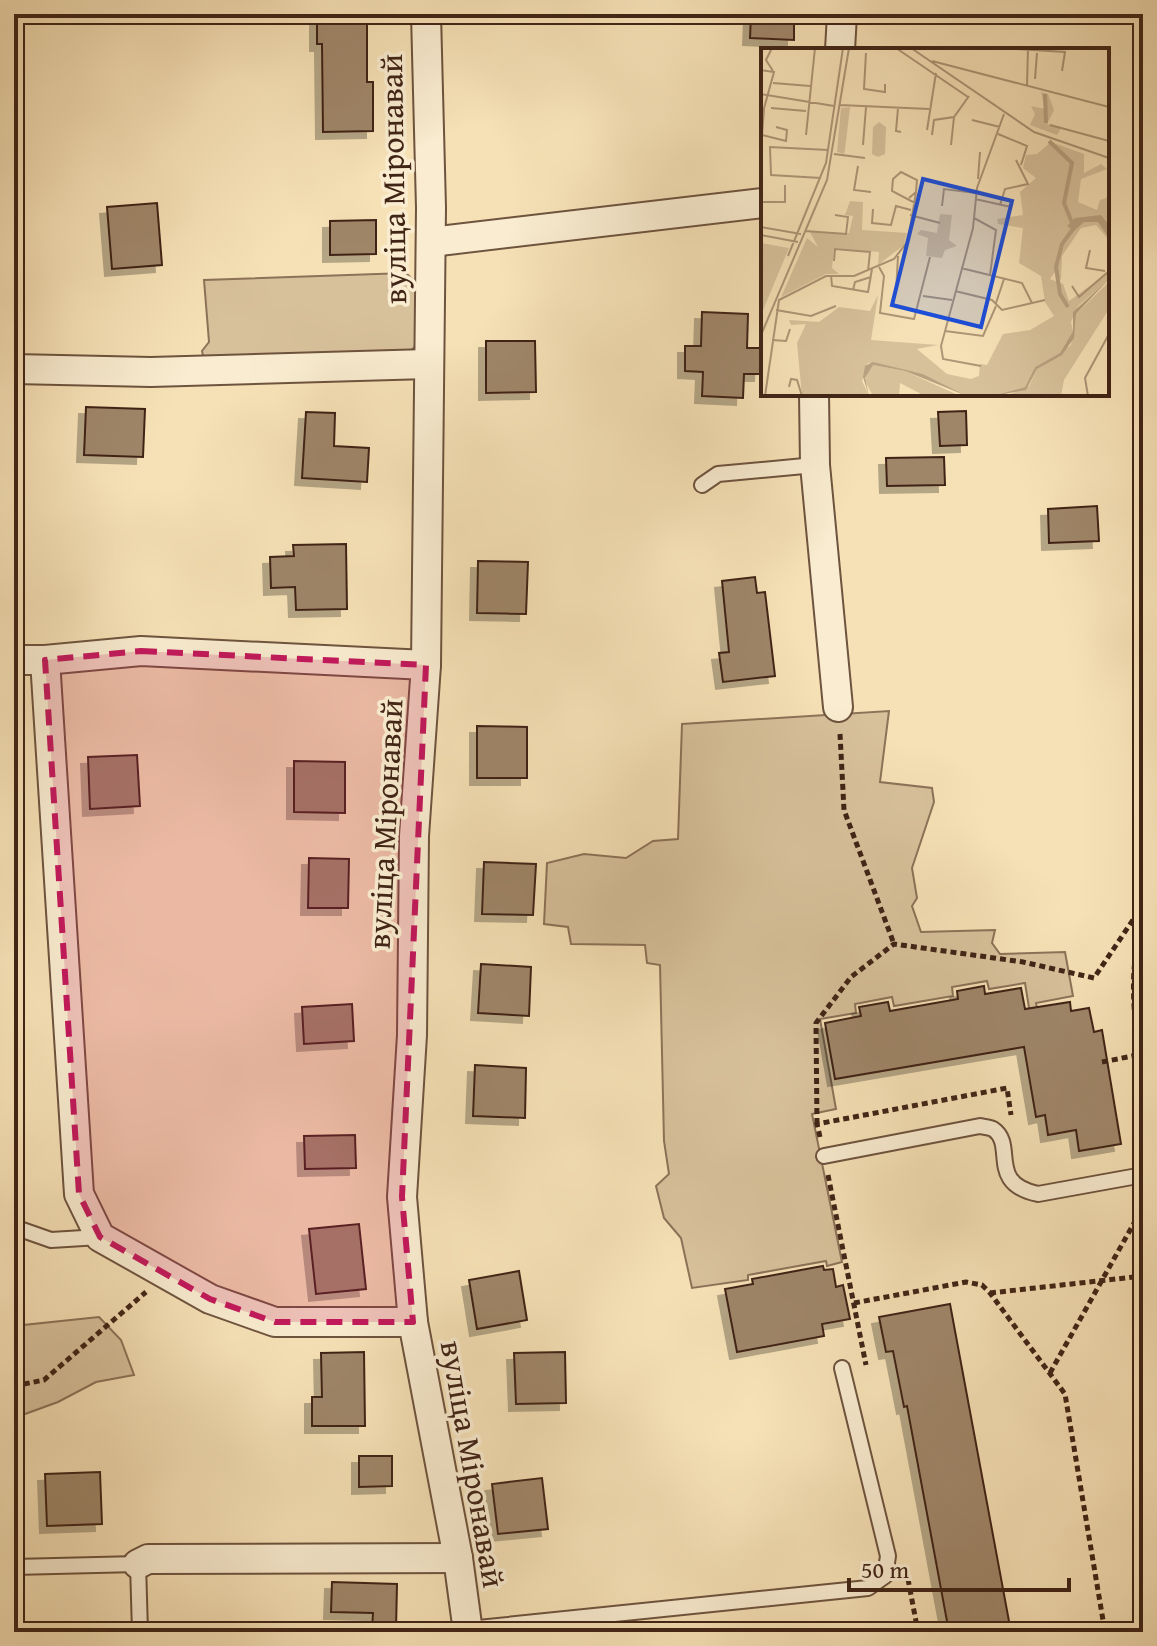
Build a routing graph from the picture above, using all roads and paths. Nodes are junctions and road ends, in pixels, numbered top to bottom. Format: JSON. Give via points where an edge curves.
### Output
{"nodes":[{"id":1,"x":426,"y":14,"type":"edge"},
{"id":2,"x":842,"y":14,"type":"edge"},
{"id":3,"x":840,"y":48,"type":"edge"},
{"id":4,"x":761,"y":203,"type":"edge"},
{"id":5,"x":431,"y":242,"type":"junction"},
{"id":6,"x":428,"y":364,"type":"junction"},
{"id":7,"x":14,"y":369,"type":"edge"},
{"id":8,"x":814,"y":396,"type":"edge"},
{"id":9,"x":815,"y":465,"type":"junction"},
{"id":10,"x":702,"y":485,"type":"dead end"},
{"id":11,"x":14,"y":660,"type":"edge"},
{"id":12,"x":45,"y":660,"type":"junction"},
{"id":13,"x":426,"y":665,"type":"junction"},
{"id":14,"x":838,"y":707,"type":"joint"},
{"id":15,"x":1143,"y":905,"type":"edge"},
{"id":16,"x":1143,"y":935,"type":"edge"},
{"id":17,"x":894,"y":944,"type":"junction"},
{"id":18,"x":1141,"y":1055,"type":"edge"},
{"id":19,"x":1102,"y":1062,"type":"dead end"},
{"id":20,"x":1143,"y":1079,"type":"edge"},
{"id":21,"x":1011,"y":1118,"type":"dead end"},
{"id":22,"x":817,"y":1124,"type":"junction"},
{"id":23,"x":824,"y":1156,"type":"junction"},
{"id":24,"x":1143,"y":1175,"type":"edge"},
{"id":25,"x":1143,"y":1207,"type":"edge"},
{"id":26,"x":14,"y":1227,"type":"edge"},
{"id":27,"x":100,"y":1237,"type":"junction"},
{"id":28,"x":164,"y":1276,"type":"junction"},
{"id":29,"x":1143,"y":1276,"type":"edge"},
{"id":30,"x":1100,"y":1281,"type":"junction"},
{"id":31,"x":990,"y":1293,"type":"junction"},
{"id":32,"x":854,"y":1303,"type":"junction"},
{"id":33,"x":413,"y":1322,"type":"junction"},
{"id":34,"x":866,"y":1366,"type":"dead end"},
{"id":35,"x":842,"y":1368,"type":"dead end"},
{"id":36,"x":1050,"y":1373,"type":"junction"},
{"id":37,"x":14,"y":1386,"type":"edge"},
{"id":38,"x":458,"y":1558,"type":"junction"},
{"id":39,"x":138,"y":1564,"type":"junction"},
{"id":40,"x":14,"y":1567,"type":"edge"},
{"id":41,"x":906,"y":1569,"type":"dead end"},
{"id":42,"x":468,"y":1630,"type":"edge"},
{"id":43,"x":140,"y":1632,"type":"edge"},
{"id":44,"x":918,"y":1632,"type":"edge"},
{"id":45,"x":1105,"y":1632,"type":"edge"}],
"edges":[{"from":1,"to":5,"type":"street","name":"вуліца Міронавай"},
{"from":2,"to":3,"type":"street"},
{"from":4,"to":5,"type":"street"},
{"from":5,"to":6,"type":"street","name":"вуліца Міронавай"},
{"from":6,"to":7,"type":"street","via":[[151,372]]},
{"from":6,"to":13,"type":"street","name":"вуліца Міронавай"},
{"from":8,"to":9,"type":"street"},
{"from":9,"to":10,"type":"lane","via":[[718,474]]},
{"from":9,"to":14,"type":"street"},
{"from":11,"to":12,"type":"street"},
{"from":12,"to":13,"type":"street","via":[[141,651]]},
{"from":12,"to":27,"type":"street","via":[[79,1194]]},
{"from":13,"to":33,"type":"street","name":"вуліца Міронавай","via":[[414,836],[412,1035],[402,1197]]},
{"from":14,"to":17,"type":"path","via":[[844,810]]},
{"from":15,"to":17,"type":"path","via":[[1094,978]]},
{"from":16,"to":18,"type":"path","via":[[1134,981],[1135,1040]]},
{"from":17,"to":22,"type":"path","via":[[851,977],[816,1023]]},
{"from":18,"to":19,"type":"path"},
{"from":18,"to":20,"type":"path"},
{"from":21,"to":22,"type":"path","via":[[1007,1088]]},
{"from":22,"to":23,"type":"path"},
{"from":23,"to":24,"type":"lane","via":[[980,1126],[993,1129],[1007,1174],[1025,1192]]},
{"from":23,"to":32,"type":"path"},
{"from":25,"to":30,"type":"path"},
{"from":26,"to":27,"type":"lane","via":[[51,1240]]},
{"from":27,"to":28,"type":"street"},
{"from":28,"to":33,"type":"street","via":[[275,1322]]},
{"from":28,"to":37,"type":"path","via":[[44,1380]]},
{"from":29,"to":30,"type":"path"},
{"from":30,"to":31,"type":"path"},
{"from":30,"to":36,"type":"path"},
{"from":31,"to":32,"type":"path","via":[[966,1282]]},
{"from":31,"to":36,"type":"path"},
{"from":32,"to":34,"type":"path"},
{"from":33,"to":38,"type":"street","name":"вуліца Міронавай"},
{"from":35,"to":42,"type":"lane","via":[[888,1556],[885,1576],[868,1588]]},
{"from":36,"to":45,"type":"path","via":[[1065,1394]]},
{"from":38,"to":39,"type":"street","via":[[148,1559]]},
{"from":38,"to":42,"type":"street","name":"вуліца Міронавай"},
{"from":39,"to":40,"type":"lane"},
{"from":39,"to":43,"type":"lane"},
{"from":41,"to":44,"type":"path"}]}
